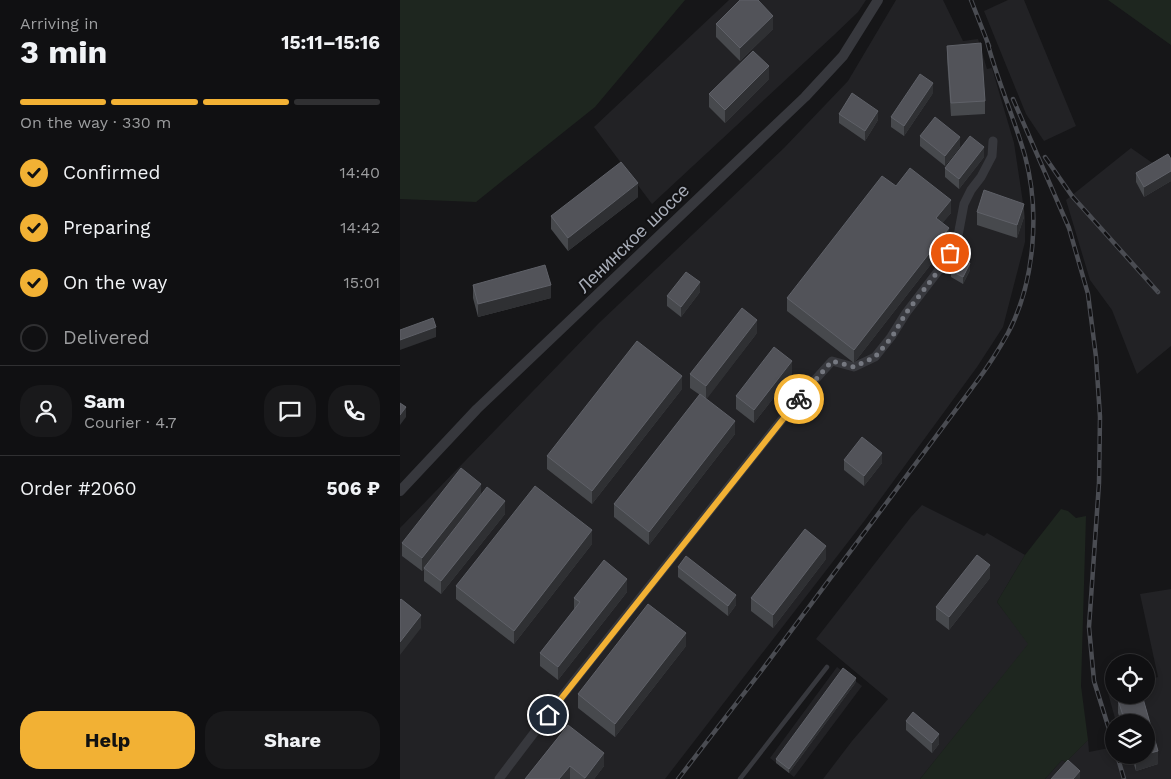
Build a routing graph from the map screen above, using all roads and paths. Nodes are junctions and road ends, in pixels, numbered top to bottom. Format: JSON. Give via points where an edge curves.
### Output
{"nodes":[{"id":1,"x":878,"y":0,"type":"edge"},
{"id":2,"x":992,"y":141,"type":"dead end"},
{"id":3,"x":400,"y":491,"type":"edge"},
{"id":4,"x":827,"y":667,"type":"dead end"},
{"id":5,"x":499,"y":779,"type":"edge"},
{"id":6,"x":740,"y":779,"type":"edge"}],
"edges":[{"from":1,"to":3,"type":"street","name":"Ленинское шоссе","via":[[842,56],[805,97],[477,409]]},
{"from":2,"to":5,"type":"street","via":[[992,156],[964,204],[957,241],[892,337],[875,357],[854,367],[832,361],[804,392]]},
{"from":4,"to":6,"type":"lane"}]}
